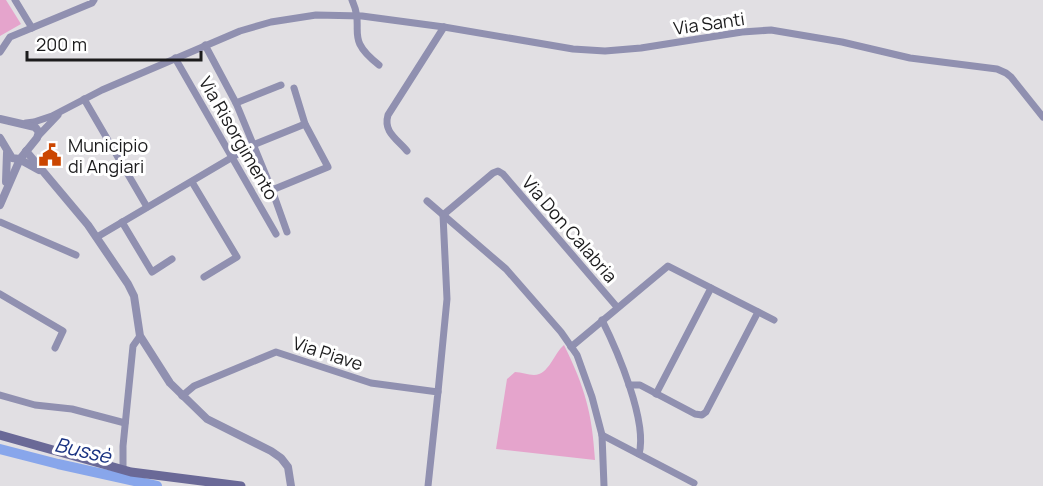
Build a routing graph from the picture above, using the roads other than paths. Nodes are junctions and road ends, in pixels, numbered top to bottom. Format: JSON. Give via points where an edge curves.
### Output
{"nodes":[{"id":1,"x":15,"y":0,"type":"edge"},
{"id":2,"x":94,"y":0,"type":"edge"},
{"id":3,"x":352,"y":0,"type":"edge"},
{"id":4,"x":357,"y":16,"type":"junction"},
{"id":5,"x":444,"y":27,"type":"junction"},
{"id":6,"x":32,"y":28,"type":"junction"},
{"id":7,"x":205,"y":45,"type":"junction"},
{"id":8,"x":0,"y":51,"type":"edge"},
{"id":9,"x":175,"y":58,"type":"junction"},
{"id":10,"x":379,"y":65,"type":"dead end"},
{"id":11,"x":281,"y":86,"type":"dead end"},
{"id":12,"x":294,"y":88,"type":"dead end"},
{"id":13,"x":84,"y":99,"type":"junction"},
{"id":14,"x":236,"y":103,"type":"junction"},
{"id":15,"x":62,"y":111,"type":"junction"},
{"id":16,"x":1043,"y":117,"type":"edge"},
{"id":17,"x":3,"y":122,"type":"edge"},
{"id":18,"x":19,"y":123,"type":"junction"},
{"id":19,"x":305,"y":124,"type":"junction"},
{"id":20,"x":39,"y":135,"type":"junction"},
{"id":21,"x":0,"y":138,"type":"edge"},
{"id":22,"x":253,"y":146,"type":"junction"},
{"id":23,"x":7,"y":151,"type":"junction"},
{"id":24,"x":26,"y":151,"type":"junction"},
{"id":25,"x":407,"y":151,"type":"dead end"},
{"id":26,"x":233,"y":158,"type":"junction"},
{"id":27,"x":20,"y":159,"type":"junction"},
{"id":28,"x":47,"y":175,"type":"junction"},
{"id":29,"x":192,"y":182,"type":"junction"},
{"id":30,"x":272,"y":190,"type":"junction"},
{"id":31,"x":427,"y":201,"type":"dead end"},
{"id":32,"x":0,"y":204,"type":"edge"},
{"id":33,"x":147,"y":207,"type":"junction"},
{"id":34,"x":443,"y":215,"type":"junction"},
{"id":35,"x":0,"y":222,"type":"edge"},
{"id":36,"x":122,"y":222,"type":"junction"},
{"id":37,"x":287,"y":232,"type":"dead end"},
{"id":38,"x":276,"y":234,"type":"dead end"},
{"id":39,"x":97,"y":237,"type":"junction"},
{"id":40,"x":76,"y":255,"type":"dead end"},
{"id":41,"x":172,"y":259,"type":"dead end"},
{"id":42,"x":204,"y":277,"type":"dead end"},
{"id":43,"x":711,"y":288,"type":"junction"},
{"id":44,"x":0,"y":294,"type":"edge"},
{"id":45,"x":617,"y":307,"type":"junction"},
{"id":46,"x":758,"y":312,"type":"junction"},
{"id":47,"x":602,"y":320,"type":"junction"},
{"id":48,"x":774,"y":320,"type":"dead end"},
{"id":49,"x":140,"y":336,"type":"junction"},
{"id":50,"x":571,"y":347,"type":"junction"},
{"id":51,"x":55,"y":348,"type":"dead end"},
{"id":52,"x":629,"y":385,"type":"junction"},
{"id":53,"x":438,"y":392,"type":"junction"},
{"id":54,"x":656,"y":394,"type":"junction"},
{"id":55,"x":0,"y":395,"type":"edge"},
{"id":56,"x":182,"y":396,"type":"junction"},
{"id":57,"x":125,"y":423,"type":"junction"},
{"id":58,"x":0,"y":435,"type":"edge"},
{"id":59,"x":602,"y":435,"type":"junction"},
{"id":60,"x":639,"y":454,"type":"junction"},
{"id":61,"x":123,"y":469,"type":"junction"},
{"id":62,"x":178,"y":482,"type":"edge"},
{"id":63,"x":694,"y":483,"type":"dead end"},
{"id":64,"x":241,"y":486,"type":"edge"},
{"id":65,"x":291,"y":486,"type":"edge"},
{"id":66,"x":428,"y":486,"type":"edge"},
{"id":67,"x":604,"y":486,"type":"edge"}],
"edges":[{"from":1,"to":6,"type":"street"},
{"from":2,"to":6,"type":"street"},
{"from":3,"to":4,"type":"street"},
{"from":4,"to":5,"type":"street","name":"Via Santi"},
{"from":4,"to":7,"type":"street","name":"Via Santi","via":[[316,15],[271,22]]},
{"from":4,"to":10,"type":"street","via":[[356,34],[361,48]]},
{"from":5,"to":16,"type":"street","name":"Via Santi","via":[[605,51],[742,32],[786,32],[910,58],[996,69],[1011,77]]},
{"from":5,"to":25,"type":"street","via":[[388,115],[387,130]]},
{"from":6,"to":8,"type":"street","via":[[10,37]]},
{"from":7,"to":9,"type":"street","name":"Via Santi"},
{"from":7,"to":14,"type":"street"},
{"from":9,"to":13,"type":"street","name":"Via Santi"},
{"from":9,"to":26,"type":"street","name":"Via Risorgimento"},
{"from":11,"to":14,"type":"street"},
{"from":12,"to":19,"type":"street"},
{"from":13,"to":15,"type":"street","name":"Via Santi"},
{"from":13,"to":33,"type":"street"},
{"from":14,"to":22,"type":"street"},
{"from":15,"to":18,"type":"street","via":[[34,122]]},
{"from":15,"to":20,"type":"street"},
{"from":17,"to":18,"type":"street"},
{"from":18,"to":20,"type":"street","via":[[35,127]]},
{"from":19,"to":22,"type":"street"},
{"from":19,"to":30,"type":"street","via":[[327,168]]},
{"from":20,"to":24,"type":"street"},
{"from":21,"to":23,"type":"street"},
{"from":22,"to":26,"type":"street"},
{"from":22,"to":30,"type":"street"},
{"from":23,"to":27,"type":"street","via":[[13,159]]},
{"from":23,"to":32,"type":"street","via":[[7,174]]},
{"from":24,"to":27,"type":"street"},
{"from":24,"to":28,"type":"street"},
{"from":26,"to":29,"type":"street"},
{"from":26,"to":38,"type":"street","name":"Via Risorgimento"},
{"from":27,"to":28,"type":"street"},
{"from":27,"to":32,"type":"street"},
{"from":28,"to":39,"type":"street"},
{"from":29,"to":33,"type":"street"},
{"from":29,"to":42,"type":"street","via":[[237,257]]},
{"from":30,"to":37,"type":"street"},
{"from":31,"to":34,"type":"street"},
{"from":33,"to":36,"type":"street"},
{"from":34,"to":45,"type":"street","name":"Via Don Calabria","via":[[498,171]]},
{"from":34,"to":50,"type":"street","via":[[506,268]]},
{"from":34,"to":53,"type":"street","via":[[447,299]]},
{"from":35,"to":40,"type":"street"},
{"from":36,"to":39,"type":"street"},
{"from":36,"to":41,"type":"street","via":[[152,272]]},
{"from":39,"to":49,"type":"street","via":[[134,296]]},
{"from":43,"to":45,"type":"street","via":[[668,266]]},
{"from":43,"to":46,"type":"street"},
{"from":43,"to":54,"type":"street"},
{"from":44,"to":51,"type":"street","via":[[63,331]]},
{"from":45,"to":47,"type":"street"},
{"from":46,"to":48,"type":"street"},
{"from":46,"to":54,"type":"street","via":[[706,412],[695,414]]},
{"from":47,"to":50,"type":"street"},
{"from":47,"to":52,"type":"street"},
{"from":49,"to":56,"type":"street"},
{"from":49,"to":57,"type":"street","via":[[133,346]]},
{"from":50,"to":59,"type":"street","via":[[592,397]]},
{"from":52,"to":54,"type":"street","via":[[640,385]]},
{"from":52,"to":60,"type":"street","via":[[640,435]]},
{"from":53,"to":56,"type":"street","name":"Via Piave","via":[[371,383],[276,352],[194,386]]},
{"from":53,"to":66,"type":"street"},
{"from":55,"to":57,"type":"street"},
{"from":56,"to":65,"type":"street","via":[[207,419],[280,458],[288,467]]},
{"from":57,"to":61,"type":"street"},
{"from":58,"to":61,"type":"main road"},
{"from":59,"to":60,"type":"street"},
{"from":59,"to":67,"type":"street"},
{"from":60,"to":63,"type":"street"},
{"from":61,"to":62,"type":"main road"},
{"from":62,"to":64,"type":"main road"}]}
